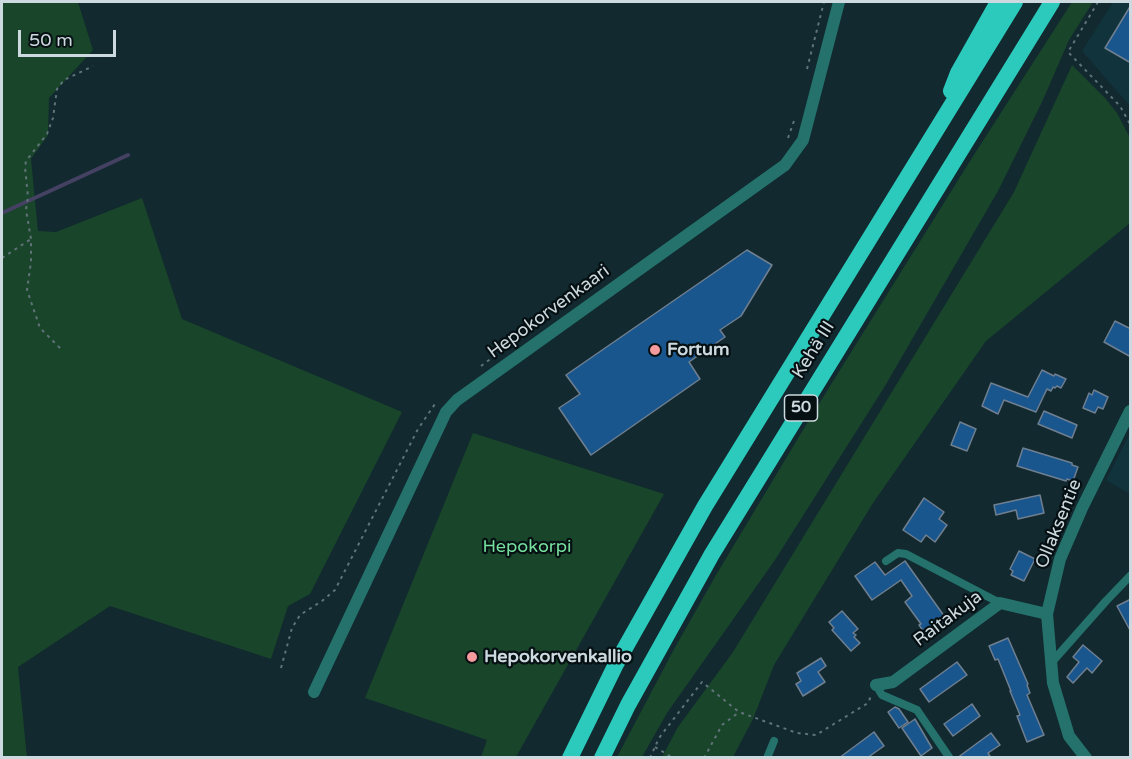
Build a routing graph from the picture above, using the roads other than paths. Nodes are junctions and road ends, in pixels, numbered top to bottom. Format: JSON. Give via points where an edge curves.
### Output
{"nodes":[{"id":1,"x":839,"y":2,"type":"edge"},
{"id":2,"x":998,"y":2,"type":"edge"},
{"id":3,"x":1015,"y":2,"type":"edge"},
{"id":4,"x":1052,"y":2,"type":"edge"},
{"id":5,"x":927,"y":147,"type":"junction"},
{"id":6,"x":1131,"y":411,"type":"edge"},
{"id":7,"x":886,"y":561,"type":"dead end"},
{"id":8,"x":1131,"y":576,"type":"edge"},
{"id":9,"x":1000,"y":603,"type":"junction"},
{"id":10,"x":1047,"y":614,"type":"junction"},
{"id":11,"x":1052,"y":662,"type":"junction"},
{"id":12,"x":876,"y":685,"type":"joint"},
{"id":13,"x":314,"y":692,"type":"dead end"},
{"id":14,"x":774,"y":741,"type":"dead end"},
{"id":15,"x":949,"y":757,"type":"edge"},
{"id":16,"x":570,"y":758,"type":"edge"},
{"id":17,"x":602,"y":758,"type":"edge"},
{"id":18,"x":767,"y":758,"type":"edge"},
{"id":19,"x":1086,"y":758,"type":"edge"}],
"edges":[{"from":1,"to":13,"type":"street","name":"Hepokorvenkaari","via":[[803,140],[785,165],[457,400],[446,412]]},
{"from":2,"to":5,"type":"highway","via":[[958,73]]},
{"from":3,"to":5,"type":"highway","name":"Kehä III","number":"50"},
{"from":4,"to":17,"type":"highway","name":"Kehä III","number":"50","via":[[707,562]]},
{"from":5,"to":16,"type":"highway","name":"Kehä III","number":"50","via":[[705,506],[616,664]]},
{"from":6,"to":10,"type":"street","name":"Ollaksentie","via":[[1060,560]]},
{"from":7,"to":9,"type":"lane","via":[[898,553],[906,554]]},
{"from":8,"to":11,"type":"lane"},
{"from":9,"to":10,"type":"street","name":"Raitakuja"},
{"from":9,"to":12,"type":"street","name":"Raitakuja","via":[[894,682]]},
{"from":10,"to":11,"type":"street","name":"Ollaksentie"},
{"from":11,"to":19,"type":"street","name":"Ollaksentie","via":[[1053,684],[1069,736]]},
{"from":12,"to":15,"type":"lane","via":[[882,695],[917,710]]},
{"from":14,"to":18,"type":"lane"}]}
